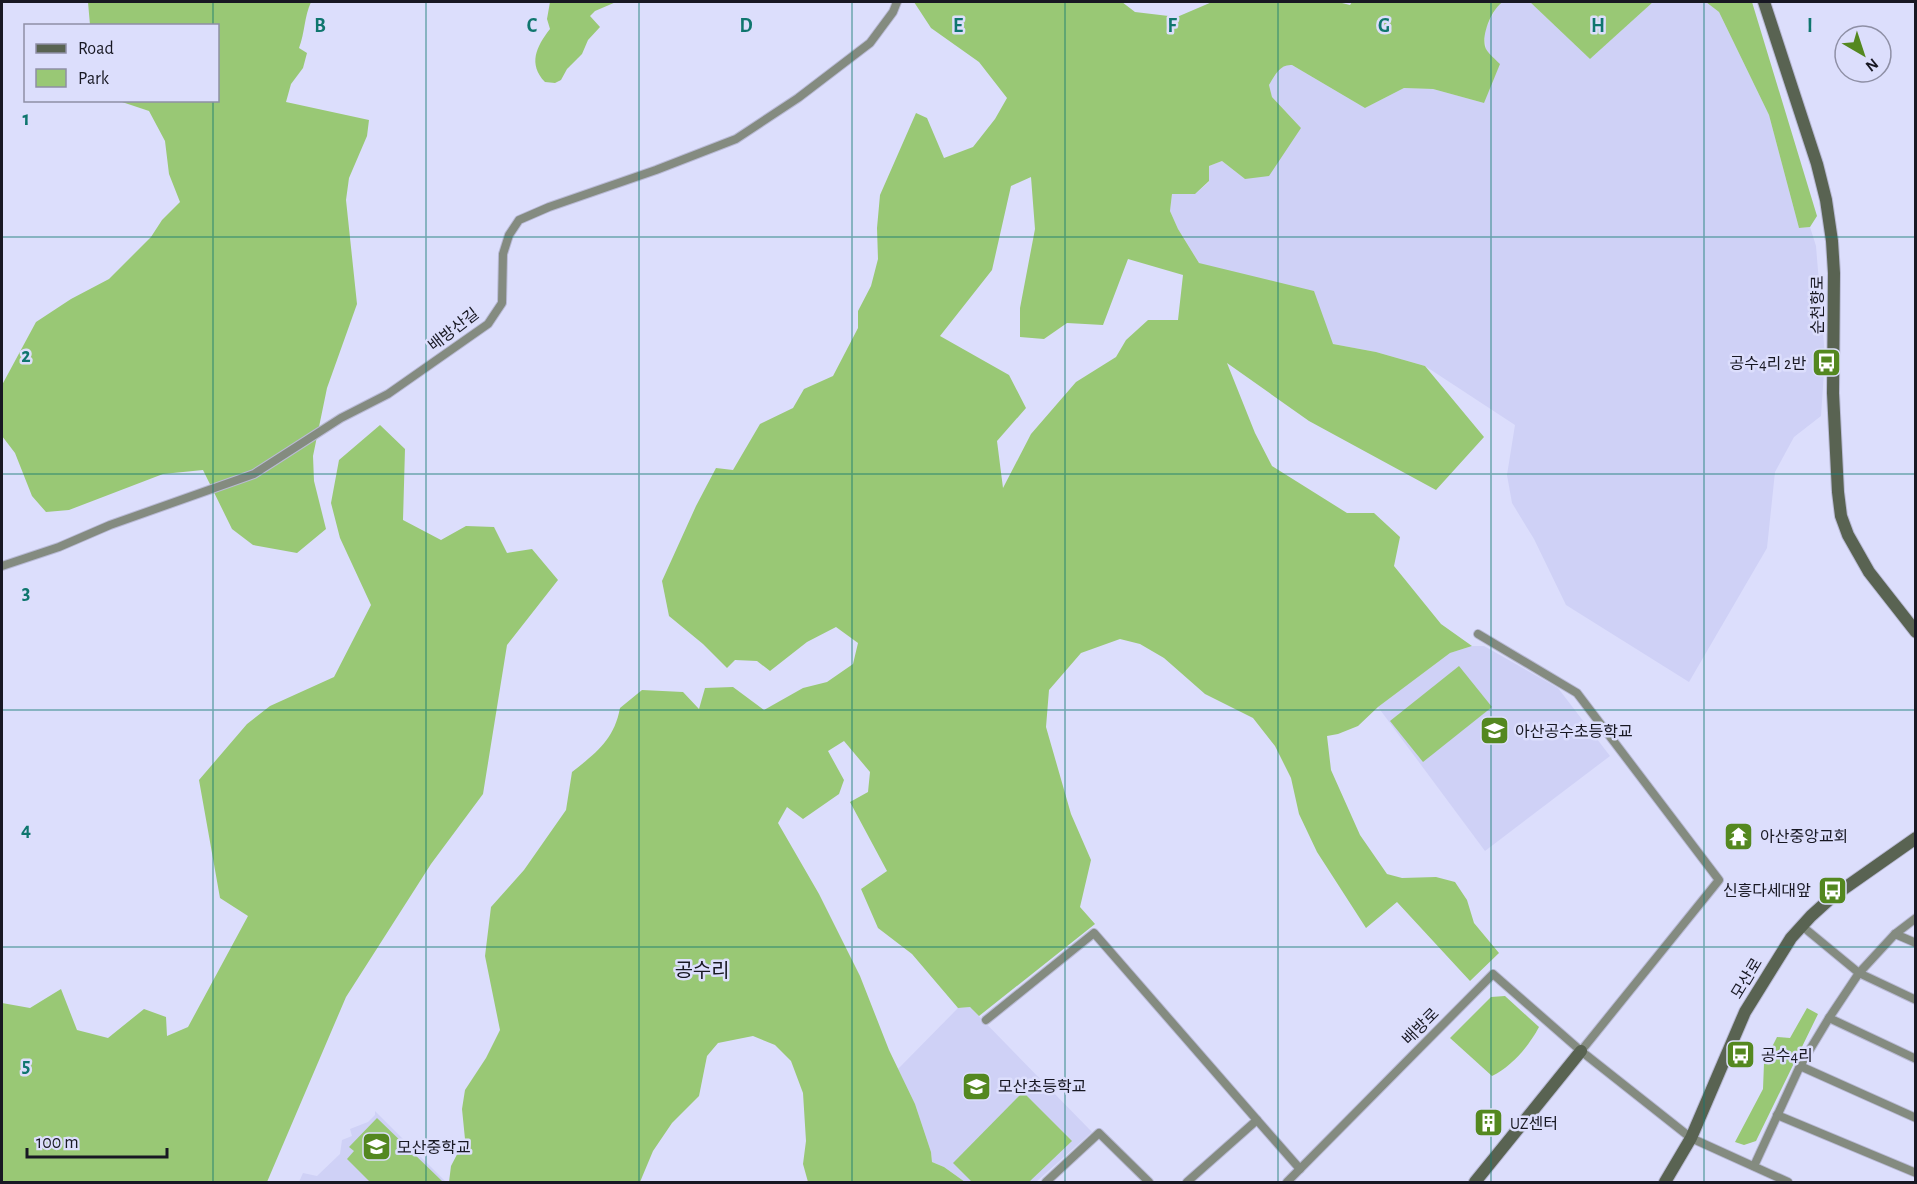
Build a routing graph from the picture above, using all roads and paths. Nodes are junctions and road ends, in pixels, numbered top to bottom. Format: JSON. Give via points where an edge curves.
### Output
{"nodes":[{"id":1,"x":897,"y":2,"type":"edge"},
{"id":2,"x":1764,"y":2,"type":"edge"},
{"id":3,"x":2,"y":566,"type":"edge"},
{"id":4,"x":1916,"y":632,"type":"edge"},
{"id":5,"x":1478,"y":634,"type":"dead end"},
{"id":6,"x":1916,"y":838,"type":"edge"},
{"id":7,"x":1916,"y":918,"type":"edge"},
{"id":8,"x":1802,"y":926,"type":"junction"},
{"id":9,"x":1895,"y":934,"type":"junction"},
{"id":10,"x":1916,"y":943,"type":"edge"},
{"id":11,"x":1859,"y":973,"type":"junction"},
{"id":12,"x":1916,"y":1000,"type":"edge"},
{"id":13,"x":1828,"y":1018,"type":"junction"},
{"id":14,"x":986,"y":1020,"type":"dead end"},
{"id":15,"x":1581,"y":1051,"type":"junction"},
{"id":16,"x":1916,"y":1059,"type":"edge"},
{"id":17,"x":1800,"y":1066,"type":"junction"},
{"id":18,"x":1777,"y":1115,"type":"junction"},
{"id":19,"x":1916,"y":1118,"type":"edge"},
{"id":20,"x":1257,"y":1120,"type":"junction"},
{"id":21,"x":1691,"y":1138,"type":"junction"},
{"id":22,"x":1754,"y":1166,"type":"junction"},
{"id":23,"x":1300,"y":1169,"type":"junction"},
{"id":24,"x":1916,"y":1173,"type":"edge"},
{"id":25,"x":1046,"y":1182,"type":"edge"},
{"id":26,"x":1149,"y":1182,"type":"edge"},
{"id":27,"x":1187,"y":1182,"type":"edge"},
{"id":28,"x":1287,"y":1182,"type":"edge"},
{"id":29,"x":1475,"y":1182,"type":"edge"},
{"id":30,"x":1665,"y":1182,"type":"edge"},
{"id":31,"x":1788,"y":1182,"type":"edge"}],
"edges":[{"from":1,"to":3,"type":"street","name":"배방산길","via":[[870,42],[798,98],[736,139],[519,220],[503,254],[502,303],[488,324],[388,394],[341,418],[254,474]]},
{"from":2,"to":4,"type":"street","name":"순천향로","via":[[1826,200],[1834,273],[1833,393],[1841,516],[1869,572]]},
{"from":5,"to":15,"type":"street","via":[[1577,693],[1719,880]]},
{"from":6,"to":8,"type":"street","name":"모산로","via":[[1832,897]]},
{"from":7,"to":9,"type":"street"},
{"from":8,"to":11,"type":"street"},
{"from":8,"to":21,"type":"street","name":"모산로","via":[[1745,1012]]},
{"from":9,"to":10,"type":"street"},
{"from":9,"to":11,"type":"street"},
{"from":11,"to":12,"type":"street"},
{"from":11,"to":13,"type":"street"},
{"from":13,"to":16,"type":"street"},
{"from":13,"to":17,"type":"street"},
{"from":14,"to":20,"type":"street","via":[[1094,933]]},
{"from":15,"to":21,"type":"street"},
{"from":15,"to":23,"type":"street","name":"배방로","via":[[1493,974]]},
{"from":15,"to":29,"type":"street"},
{"from":17,"to":18,"type":"street"},
{"from":17,"to":19,"type":"street"},
{"from":18,"to":22,"type":"street"},
{"from":18,"to":24,"type":"street"},
{"from":20,"to":23,"type":"street"},
{"from":20,"to":27,"type":"street"},
{"from":21,"to":22,"type":"street"},
{"from":21,"to":30,"type":"street","name":"모산로"},
{"from":22,"to":31,"type":"street"},
{"from":23,"to":28,"type":"street","name":"배방로"},
{"from":25,"to":26,"type":"street","via":[[1099,1133]]}]}
